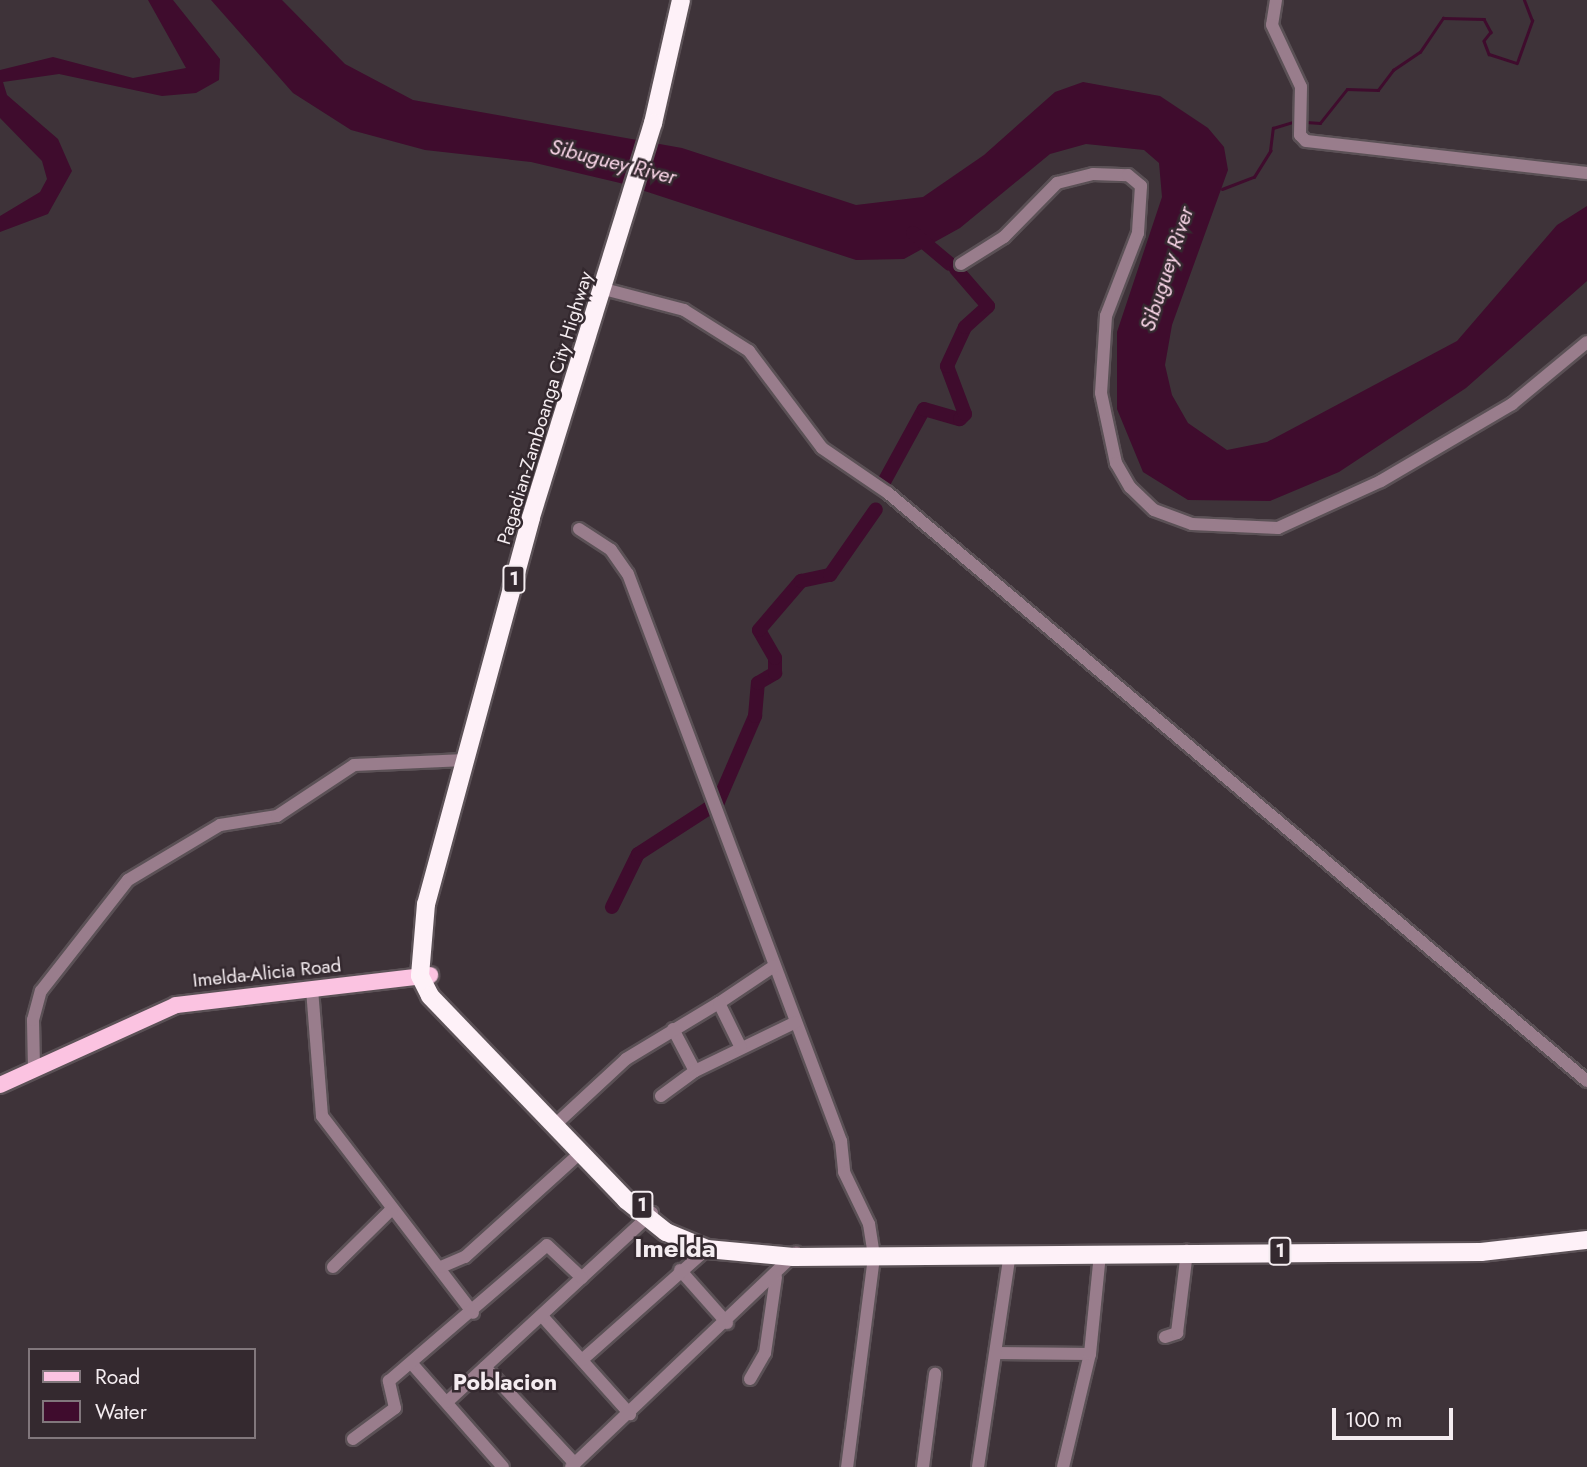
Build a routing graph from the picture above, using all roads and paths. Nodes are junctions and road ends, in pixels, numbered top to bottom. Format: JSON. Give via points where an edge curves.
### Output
{"nodes":[{"id":1,"x":681,"y":0,"type":"edge"},
{"id":2,"x":1276,"y":0,"type":"edge"},
{"id":3,"x":1587,"y":173,"type":"edge"},
{"id":4,"x":961,"y":264,"type":"dead end"},
{"id":5,"x":604,"y":289,"type":"junction"},
{"id":6,"x":1587,"y":342,"type":"edge"},
{"id":7,"x":579,"y":529,"type":"dead end"},
{"id":8,"x":465,"y":760,"type":"junction"},
{"id":9,"x":774,"y":966,"type":"junction"},
{"id":10,"x":425,"y":976,"type":"junction"},
{"id":11,"x":312,"y":989,"type":"junction"},
{"id":12,"x":719,"y":1003,"type":"junction"},
{"id":13,"x":796,"y":1022,"type":"junction"},
{"id":14,"x":673,"y":1030,"type":"junction"},
{"id":15,"x":741,"y":1048,"type":"junction"},
{"id":16,"x":34,"y":1068,"type":"junction"},
{"id":17,"x":695,"y":1072,"type":"junction"},
{"id":18,"x":1587,"y":1081,"type":"edge"},
{"id":19,"x":0,"y":1085,"type":"edge"},
{"id":20,"x":661,"y":1096,"type":"dead end"},
{"id":21,"x":557,"y":1123,"type":"junction"},
{"id":22,"x":580,"y":1153,"type":"junction"},
{"id":23,"x":392,"y":1209,"type":"junction"},
{"id":24,"x":650,"y":1216,"type":"junction"},
{"id":25,"x":1587,"y":1240,"type":"edge"},
{"id":26,"x":707,"y":1249,"type":"junction"},
{"id":27,"x":1188,"y":1251,"type":"junction"},
{"id":28,"x":1010,"y":1252,"type":"junction"},
{"id":29,"x":795,"y":1253,"type":"junction"},
{"id":30,"x":874,"y":1253,"type":"junction"},
{"id":31,"x":1100,"y":1253,"type":"junction"},
{"id":32,"x":332,"y":1268,"type":"dead end"},
{"id":33,"x":443,"y":1270,"type":"junction"},
{"id":34,"x":680,"y":1270,"type":"junction"},
{"id":35,"x":776,"y":1277,"type":"junction"},
{"id":36,"x":582,"y":1278,"type":"junction"},
{"id":37,"x":473,"y":1312,"type":"junction"},
{"id":38,"x":542,"y":1315,"type":"junction"},
{"id":39,"x":727,"y":1322,"type":"junction"},
{"id":40,"x":1165,"y":1337,"type":"dead end"},
{"id":41,"x":996,"y":1353,"type":"junction"},
{"id":42,"x":1090,"y":1354,"type":"junction"},
{"id":43,"x":582,"y":1360,"type":"junction"},
{"id":44,"x":413,"y":1365,"type":"junction"},
{"id":45,"x":485,"y":1367,"type":"junction"},
{"id":46,"x":935,"y":1374,"type":"dead end"},
{"id":47,"x":750,"y":1379,"type":"dead end"},
{"id":48,"x":447,"y":1402,"type":"junction"},
{"id":49,"x":630,"y":1414,"type":"junction"},
{"id":50,"x":353,"y":1439,"type":"dead end"},
{"id":51,"x":573,"y":1465,"type":"edge"},
{"id":52,"x":503,"y":1467,"type":"edge"},
{"id":53,"x":847,"y":1467,"type":"edge"},
{"id":54,"x":923,"y":1467,"type":"edge"},
{"id":55,"x":978,"y":1467,"type":"edge"},
{"id":56,"x":1063,"y":1467,"type":"edge"}],
"edges":[{"from":1,"to":5,"type":"highway","name":"Pagadian-Zamboanga City Highway","number":"1","via":[[653,123]]},
{"from":2,"to":3,"type":"street","via":[[1272,25],[1301,88],[1300,135],[1306,141]]},
{"from":4,"to":6,"type":"street","via":[[1004,237],[1058,183],[1093,174],[1128,175],[1141,186],[1139,233],[1106,316],[1101,393],[1116,463],[1130,488],[1154,510],[1192,524],[1278,528],[1369,486],[1511,404]]},
{"from":5,"to":8,"type":"highway","name":"Pagadian-Zamboanga City Highway","number":"1"},
{"from":5,"to":18,"type":"street","via":[[684,310],[749,351],[822,448],[888,493]]},
{"from":7,"to":9,"type":"street","via":[[611,550],[628,574]]},
{"from":8,"to":10,"type":"highway","name":"Pagadian-Zamboanga City Highway","number":"1","via":[[426,904],[421,950]]},
{"from":8,"to":16,"type":"street","via":[[354,765],[277,816],[220,825],[128,880],[41,991],[33,1020]]},
{"from":9,"to":12,"type":"street"},
{"from":9,"to":13,"type":"street"},
{"from":10,"to":11,"type":"main road","name":"Imelda-Alicia Road"},
{"from":10,"to":21,"type":"highway","number":"1","via":[[451,1014]]},
{"from":10,"to":22,"type":"highway","number":"1","via":[[448,1021]]},
{"from":11,"to":16,"type":"main road","name":"Imelda-Alicia Road","via":[[176,1005]]},
{"from":11,"to":23,"type":"street","via":[[323,1116]]},
{"from":12,"to":14,"type":"street"},
{"from":12,"to":15,"type":"street"},
{"from":13,"to":15,"type":"street"},
{"from":13,"to":30,"type":"street"},
{"from":14,"to":17,"type":"street"},
{"from":14,"to":21,"type":"street","via":[[618,1065]]},
{"from":15,"to":17,"type":"street"},
{"from":16,"to":19,"type":"main road","name":"Imelda-Alicia Road"},
{"from":17,"to":20,"type":"street"},
{"from":21,"to":24,"type":"highway","number":"1"},
{"from":22,"to":24,"type":"highway","number":"1"},
{"from":22,"to":33,"type":"street","via":[[465,1257]]},
{"from":23,"to":32,"type":"street"},
{"from":23,"to":33,"type":"street"},
{"from":24,"to":26,"type":"highway","number":"1","via":[[666,1232]]},
{"from":24,"to":29,"type":"highway","number":"1","via":[[723,1244]]},
{"from":24,"to":36,"type":"street"},
{"from":25,"to":27,"type":"highway","number":"1","via":[[1480,1252]]},
{"from":26,"to":29,"type":"highway","number":"1"},
{"from":26,"to":34,"type":"street"},
{"from":27,"to":31,"type":"highway","number":"1"},
{"from":27,"to":40,"type":"street","via":[[1177,1333]]},
{"from":28,"to":30,"type":"highway","number":"1"},
{"from":28,"to":31,"type":"highway","number":"1"},
{"from":28,"to":41,"type":"street"},
{"from":29,"to":30,"type":"highway","number":"1"},
{"from":29,"to":35,"type":"street"},
{"from":30,"to":53,"type":"street"},
{"from":31,"to":42,"type":"street"},
{"from":33,"to":37,"type":"street"},
{"from":34,"to":39,"type":"street"},
{"from":34,"to":43,"type":"street"},
{"from":35,"to":39,"type":"street"},
{"from":35,"to":47,"type":"street","via":[[765,1353]]},
{"from":36,"to":37,"type":"street","via":[[547,1245]]},
{"from":36,"to":38,"type":"street"},
{"from":37,"to":44,"type":"street"},
{"from":38,"to":43,"type":"street"},
{"from":38,"to":45,"type":"street"},
{"from":39,"to":49,"type":"street"},
{"from":41,"to":42,"type":"street"},
{"from":41,"to":55,"type":"street"},
{"from":42,"to":56,"type":"street"},
{"from":43,"to":49,"type":"street"},
{"from":44,"to":48,"type":"street"},
{"from":44,"to":50,"type":"street","via":[[389,1381],[395,1408]]},
{"from":45,"to":48,"type":"street"},
{"from":45,"to":51,"type":"street"},
{"from":46,"to":54,"type":"street"},
{"from":48,"to":52,"type":"street"},
{"from":49,"to":51,"type":"street"}]}
